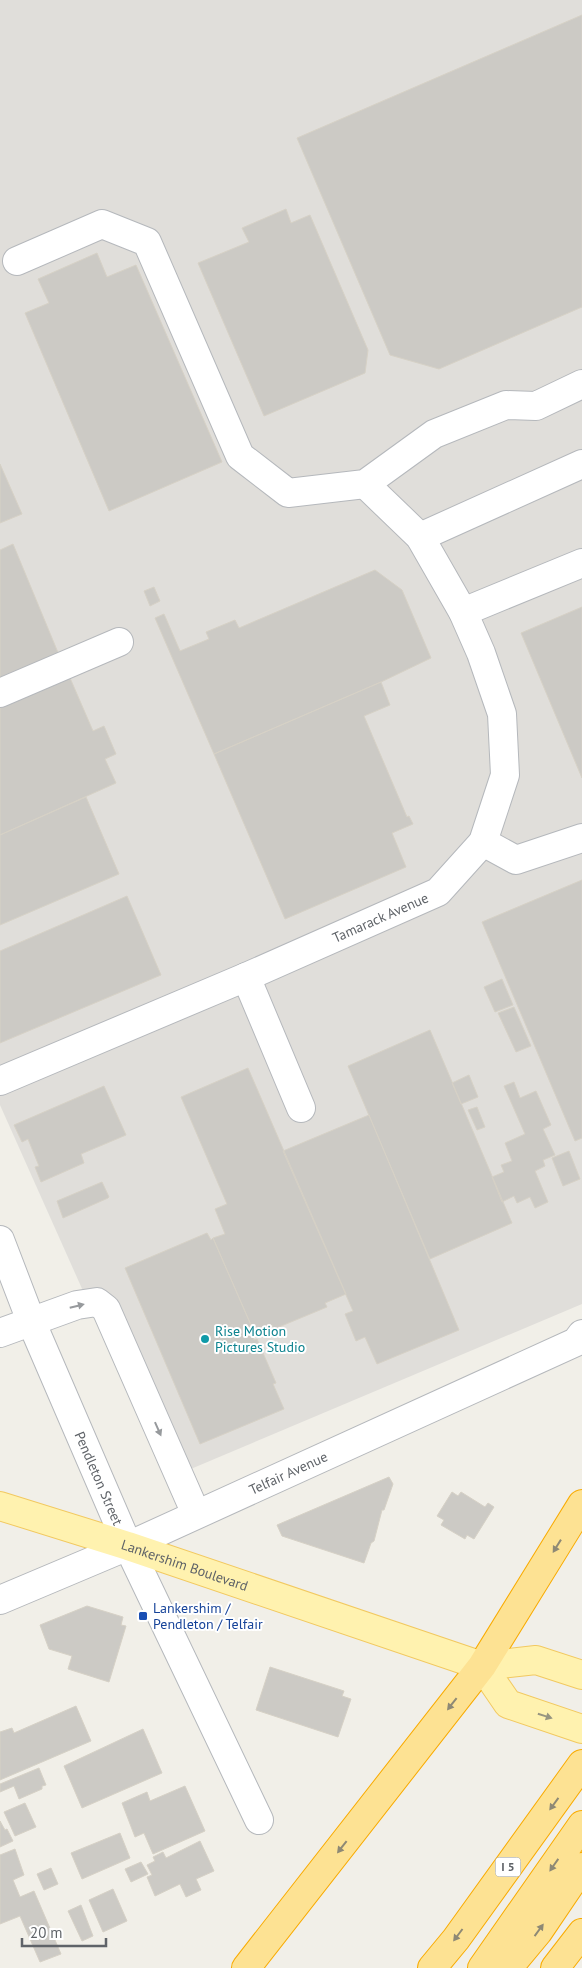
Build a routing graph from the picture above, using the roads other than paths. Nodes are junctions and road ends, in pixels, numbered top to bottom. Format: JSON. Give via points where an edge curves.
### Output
{"nodes":[{"id":1,"x":17,"y":261,"type":"dead end"},
{"id":2,"x":582,"y":384,"type":"edge"},
{"id":3,"x":582,"y":464,"type":"edge"},
{"id":4,"x":365,"y":484,"type":"junction"},
{"id":5,"x":420,"y":537,"type":"junction"},
{"id":6,"x":582,"y":563,"type":"edge"},
{"id":7,"x":463,"y":612,"type":"junction"},
{"id":8,"x":120,"y":642,"type":"dead end"},
{"id":9,"x":0,"y":693,"type":"edge"},
{"id":10,"x":582,"y":838,"type":"edge"},
{"id":11,"x":483,"y":842,"type":"junction"},
{"id":12,"x":246,"y":977,"type":"junction"},
{"id":13,"x":0,"y":1081,"type":"edge"},
{"id":14,"x":301,"y":1108,"type":"dead end"},
{"id":15,"x":0,"y":1240,"type":"edge"},
{"id":16,"x":31,"y":1321,"type":"junction"},
{"id":17,"x":0,"y":1333,"type":"edge"},
{"id":18,"x":579,"y":1338,"type":"edge"},
{"id":19,"x":582,"y":1504,"type":"edge"},
{"id":20,"x":0,"y":1506,"type":"edge"},
{"id":21,"x":196,"y":1514,"type":"junction"},
{"id":22,"x":128,"y":1546,"type":"junction"},
{"id":23,"x":0,"y":1600,"type":"edge"},
{"id":24,"x":482,"y":1666,"type":"junction"},
{"id":25,"x":582,"y":1675,"type":"edge"},
{"id":26,"x":582,"y":1729,"type":"edge"},
{"id":27,"x":582,"y":1764,"type":"edge"},
{"id":28,"x":259,"y":1820,"type":"dead end"},
{"id":29,"x":582,"y":1825,"type":"edge"},
{"id":30,"x":582,"y":1868,"type":"edge"},
{"id":31,"x":582,"y":1933,"type":"edge"},
{"id":32,"x":246,"y":1968,"type":"edge"},
{"id":33,"x":432,"y":1968,"type":"edge"},
{"id":34,"x":482,"y":1968,"type":"edge"},
{"id":35,"x":508,"y":1968,"type":"edge"},
{"id":36,"x":555,"y":1968,"type":"edge"}],
"edges":[{"from":1,"to":4,"type":"street","via":[[102,224],[146,242],[240,456],[288,493]]},
{"from":2,"to":4,"type":"street","via":[[536,406],[506,406],[434,434]]},
{"from":3,"to":5,"type":"street"},
{"from":4,"to":5,"type":"street","name":"Tamarack Avenue"},
{"from":5,"to":7,"type":"street","name":"Tamarack Avenue"},
{"from":6,"to":7,"type":"street"},
{"from":7,"to":11,"type":"street","name":"Tamarack Avenue","via":[[502,714],[505,775]]},
{"from":8,"to":9,"type":"street"},
{"from":10,"to":11,"type":"street","via":[[516,860]]},
{"from":11,"to":12,"type":"street","name":"Tamarack Avenue","via":[[438,892]]},
{"from":12,"to":13,"type":"street","name":"Tamarack Avenue"},
{"from":12,"to":14,"type":"street"},
{"from":15,"to":16,"type":"street","name":"Pendleton Street"},
{"from":16,"to":17,"type":"street"},
{"from":16,"to":21,"type":"street","one_way":true,"via":[[76,1305],[97,1302],[106,1309]]},
{"from":16,"to":22,"type":"street","name":"Pendleton Street"},
{"from":18,"to":21,"type":"street","name":"Telfair Avenue"},
{"from":19,"to":24,"type":"highway","one_way":true},
{"from":20,"to":22,"type":"main road","name":"Lankershim Boulevard"},
{"from":21,"to":22,"type":"street","name":"Telfair Avenue"},
{"from":22,"to":23,"type":"street","name":"Telfair Avenue"},
{"from":22,"to":24,"type":"main road","name":"Lankershim Boulevard"},
{"from":22,"to":28,"type":"street","name":"Pendleton Street"},
{"from":24,"to":25,"type":"main road","name":"Lankershim Boulevard","via":[[536,1660]]},
{"from":24,"to":26,"type":"main road","one_way":true,"via":[[508,1704]]},
{"from":24,"to":32,"type":"highway","one_way":true},
{"from":27,"to":33,"type":"highway","number":"I 5","one_way":true},
{"from":29,"to":34,"type":"highway","one_way":true},
{"from":35,"to":30,"type":"highway","one_way":true,"via":[[538,1932]]},
{"from":31,"to":36,"type":"highway"}]}
